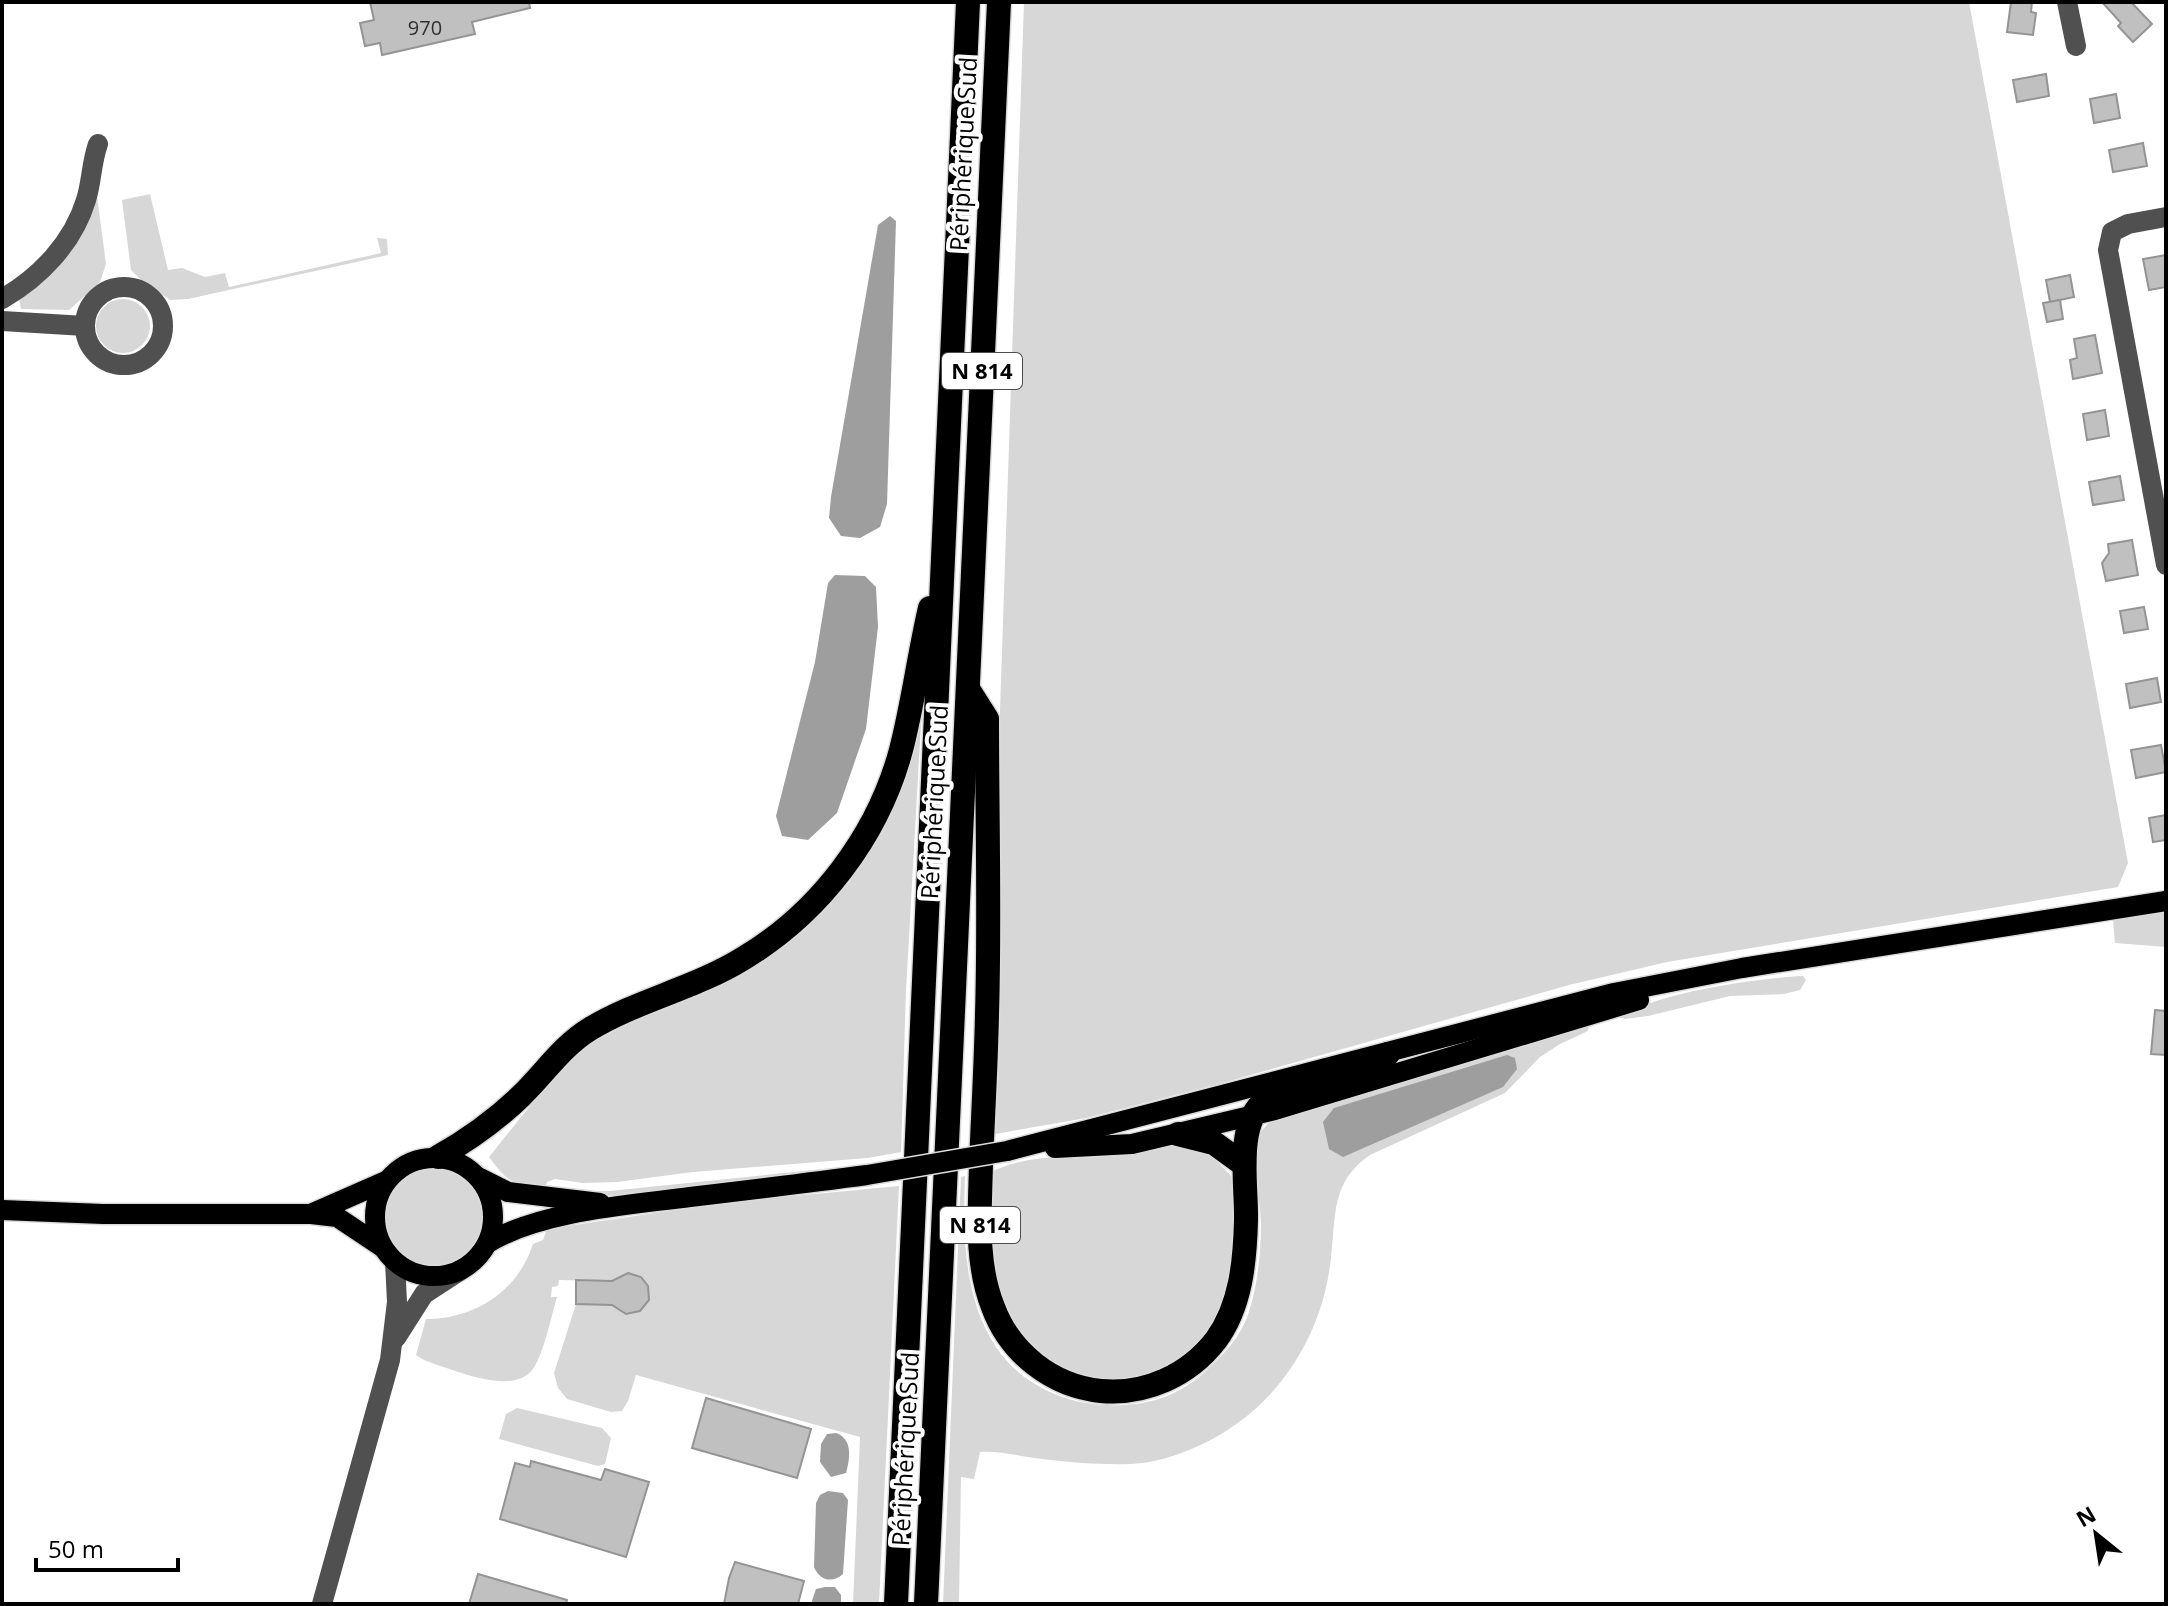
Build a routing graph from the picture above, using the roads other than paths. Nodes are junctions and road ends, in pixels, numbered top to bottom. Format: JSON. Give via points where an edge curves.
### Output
{"nodes":[{"id":1,"x":968,"y":2,"type":"edge"},
{"id":2,"x":999,"y":2,"type":"edge"},
{"id":3,"x":2067,"y":2,"type":"edge"},
{"id":4,"x":2076,"y":46,"type":"dead end"},
{"id":5,"x":98,"y":144,"type":"dead end"},
{"id":6,"x":2166,"y":217,"type":"edge"},
{"id":7,"x":2,"y":299,"type":"edge"},
{"id":8,"x":2,"y":321,"type":"edge"},
{"id":9,"x":85,"y":326,"type":"dead end"},
{"id":10,"x":944,"y":547,"type":"junction"},
{"id":11,"x":2166,"y":565,"type":"edge"},
{"id":12,"x":968,"y":689,"type":"junction"},
{"id":13,"x":2166,"y":901,"type":"edge"},
{"id":14,"x":1742,"y":968,"type":"junction"},
{"id":15,"x":1388,"y":1054,"type":"junction"},
{"id":16,"x":1253,"y":1115,"type":"junction"},
{"id":17,"x":1178,"y":1134,"type":"junction"},
{"id":18,"x":1007,"y":1151,"type":"junction"},
{"id":19,"x":438,"y":1157,"type":"junction"},
{"id":20,"x":1243,"y":1164,"type":"junction"},
{"id":21,"x":479,"y":1178,"type":"junction"},
{"id":22,"x":386,"y":1181,"type":"junction"},
{"id":23,"x":624,"y":1205,"type":"junction"},
{"id":24,"x":2,"y":1210,"type":"edge"},
{"id":25,"x":311,"y":1214,"type":"junction"},
{"id":26,"x":488,"y":1243,"type":"junction"},
{"id":27,"x":389,"y":1254,"type":"junction"},
{"id":28,"x":461,"y":1270,"type":"junction"},
{"id":29,"x":394,"y":1341,"type":"junction"},
{"id":30,"x":322,"y":1604,"type":"edge"},
{"id":31,"x":896,"y":1604,"type":"edge"},
{"id":32,"x":926,"y":1604,"type":"edge"}],
"edges":[{"from":1,"to":10,"type":"highway","name":"Périphérique Sud","number":"N 814"},
{"from":2,"to":12,"type":"highway","name":"Périphérique Sud","number":"N 814"},
{"from":3,"to":4,"type":"street"},
{"from":5,"to":7,"type":"street","via":[[88,195],[69,236],[40,271]]},
{"from":6,"to":11,"type":"street","via":[[2112,232],[2108,250]]},
{"from":8,"to":9,"type":"street"},
{"from":10,"to":19,"type":"highway","number":"N 814","via":[[901,751],[879,809],[829,887],[772,940],[743,959],[588,1030],[487,1126]]},
{"from":10,"to":31,"type":"highway","name":"Périphérique Sud","number":"N 814"},
{"from":12,"to":20,"type":"highway","number":"N 814","via":[[987,719],[980,1245],[989,1298],[1010,1340],[1048,1374],[1095,1390],[1145,1387],[1190,1366],[1218,1336],[1237,1295],[1245,1233]]},
{"from":12,"to":32,"type":"highway","name":"Périphérique Sud","number":"N 814"},
{"from":13,"to":14,"type":"main road"},
{"from":14,"to":15,"type":"main road","via":[[1614,993]]},
{"from":14,"to":16,"type":"main road"},
{"from":15,"to":16,"type":"highway","via":[[1342,1078],[1266,1099]]},
{"from":15,"to":18,"type":"main road"},
{"from":16,"to":17,"type":"main road"},
{"from":16,"to":20,"type":"highway"},
{"from":17,"to":18,"type":"main road","via":[[1132,1144]]},
{"from":17,"to":20,"type":"highway","via":[[1214,1143]]},
{"from":18,"to":23,"type":"main road","bridge":true,"via":[[867,1175]]},
{"from":19,"to":21,"type":"main road","via":[[458,1162]]},
{"from":19,"to":22,"type":"main road","via":[[418,1159]]},
{"from":21,"to":23,"type":"main road","via":[[508,1192]]},
{"from":21,"to":26,"type":"main road","via":[[493,1205]]},
{"from":22,"to":25,"type":"main road"},
{"from":22,"to":27,"type":"main road","via":[[374,1214],[376,1233]]},
{"from":23,"to":26,"type":"main road","via":[[543,1221]]},
{"from":24,"to":25,"type":"main road"},
{"from":25,"to":27,"type":"main road","via":[[337,1217]]},
{"from":26,"to":28,"type":"main road"},
{"from":27,"to":28,"type":"main road","via":[[409,1271],[427,1276]]},
{"from":27,"to":29,"type":"street","via":[[397,1302]]},
{"from":28,"to":29,"type":"street","via":[[424,1294]]},
{"from":29,"to":30,"type":"street"}]}
